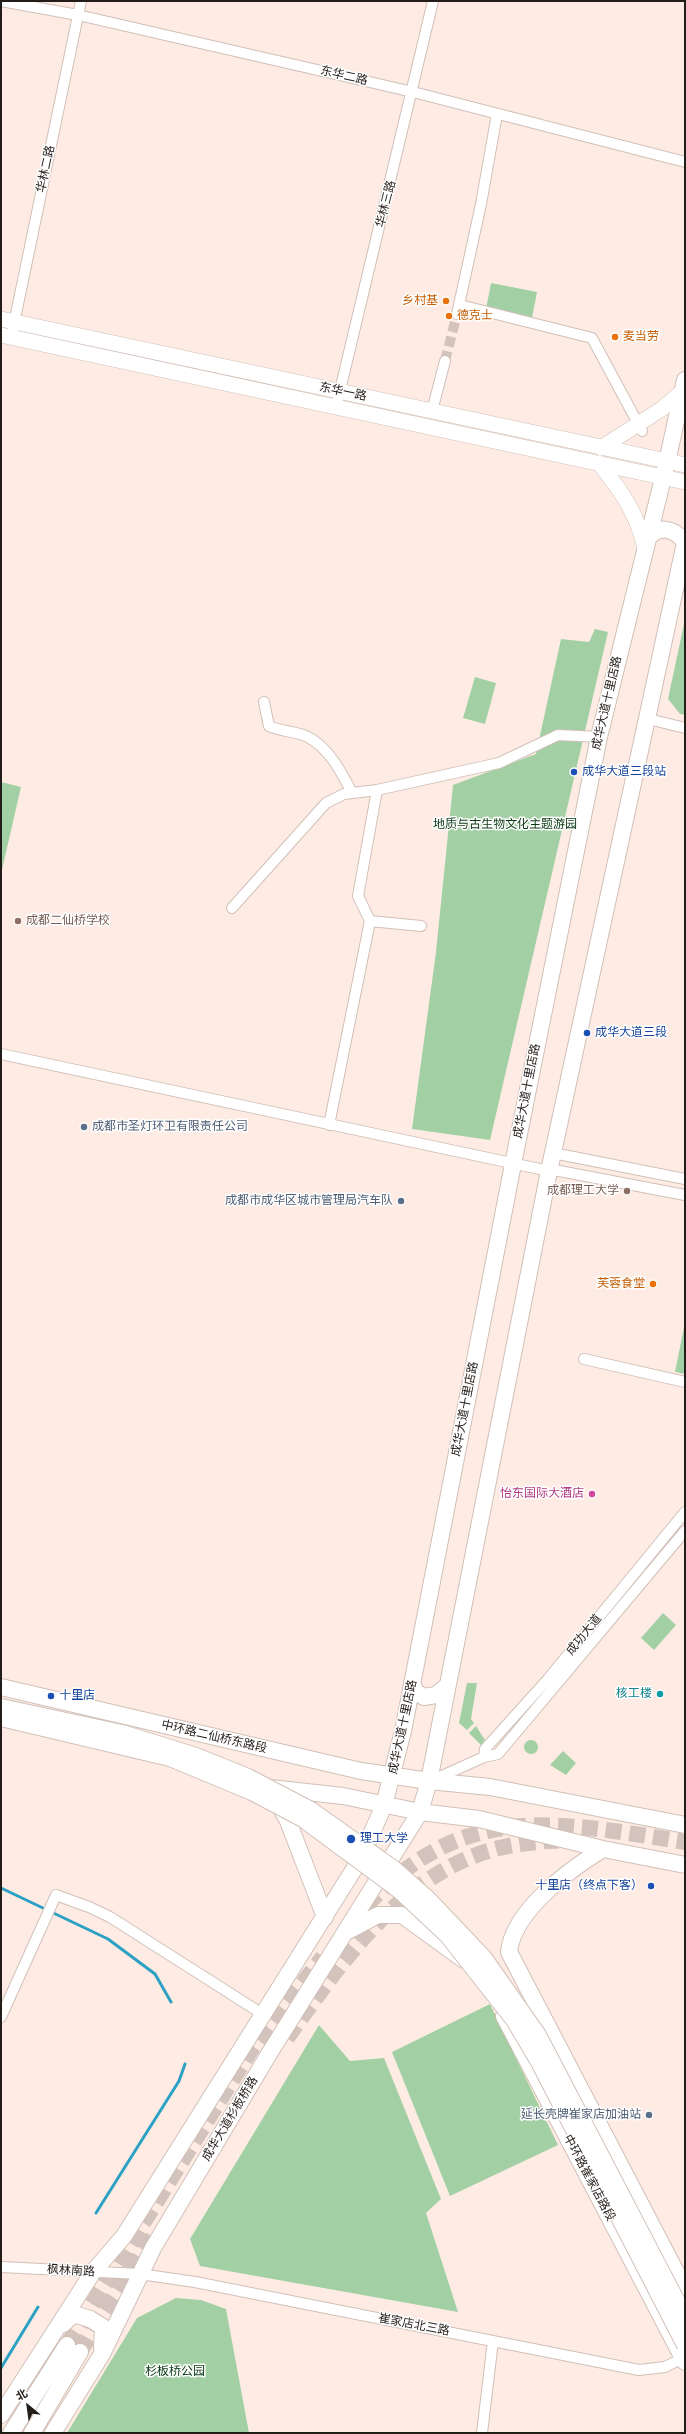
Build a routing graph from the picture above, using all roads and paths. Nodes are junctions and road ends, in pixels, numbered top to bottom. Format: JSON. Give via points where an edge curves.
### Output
{"nodes":[{"id":1,"x":1,"y":1,"type":"edge"},
{"id":2,"x":81,"y":1,"type":"edge"},
{"id":3,"x":433,"y":1,"type":"edge"},
{"id":4,"x":78,"y":15,"type":"junction"},
{"id":5,"x":413,"y":92,"type":"junction"},
{"id":6,"x":497,"y":114,"type":"junction"},
{"id":7,"x":685,"y":162,"type":"edge"},
{"id":8,"x":8,"y":320,"type":"edge"},
{"id":9,"x":6,"y":336,"type":"edge"},
{"id":10,"x":445,"y":361,"type":"tunnel mouth"},
{"id":11,"x":684,"y":386,"type":"edge"},
{"id":12,"x":340,"y":392,"type":"junction"},
{"id":13,"x":336,"y":407,"type":"junction"},
{"id":14,"x":432,"y":411,"type":"junction"},
{"id":15,"x":641,"y":427,"type":"junction"},
{"id":16,"x":601,"y":448,"type":"junction"},
{"id":17,"x":667,"y":462,"type":"junction"},
{"id":18,"x":599,"y":463,"type":"junction"},
{"id":19,"x":685,"y":466,"type":"edge"},
{"id":20,"x":663,"y":477,"type":"junction"},
{"id":21,"x":685,"y":482,"type":"edge"},
{"id":22,"x":646,"y":543,"type":"junction"},
{"id":23,"x":685,"y":543,"type":"edge"},
{"id":24,"x":264,"y":702,"type":"dead end"},
{"id":25,"x":648,"y":719,"type":"junction"},
{"id":26,"x":685,"y":728,"type":"edge"},
{"id":27,"x":599,"y":737,"type":"junction"},
{"id":28,"x":377,"y":790,"type":"junction"},
{"id":29,"x":352,"y":793,"type":"junction"},
{"id":30,"x":232,"y":908,"type":"dead end"},
{"id":31,"x":370,"y":921,"type":"junction"},
{"id":32,"x":421,"y":926,"type":"dead end"},
{"id":33,"x":1,"y":1054,"type":"edge"},
{"id":34,"x":329,"y":1125,"type":"junction"},
{"id":35,"x":553,"y":1153,"type":"junction"},
{"id":36,"x":513,"y":1164,"type":"junction"},
{"id":37,"x":549,"y":1170,"type":"junction"},
{"id":38,"x":685,"y":1179,"type":"edge"},
{"id":39,"x":685,"y":1195,"type":"edge"},
{"id":40,"x":584,"y":1359,"type":"dead end"},
{"id":41,"x":685,"y":1382,"type":"edge"},
{"id":42,"x":685,"y":1512,"type":"edge"},
{"id":43,"x":685,"y":1530,"type":"edge"},
{"id":44,"x":412,"y":1683,"type":"junction"},
{"id":45,"x":447,"y":1686,"type":"junction"},
{"id":46,"x":1,"y":1687,"type":"edge"},
{"id":47,"x":1,"y":1707,"type":"edge"},
{"id":48,"x":1,"y":1718,"type":"edge"},
{"id":49,"x":1,"y":1724,"type":"edge"},
{"id":50,"x":484,"y":1757,"type":"junction"},
{"id":51,"x":393,"y":1775,"type":"junction"},
{"id":52,"x":218,"y":1778,"type":"junction"},
{"id":53,"x":429,"y":1781,"type":"junction"},
{"id":54,"x":254,"y":1786,"type":"junction"},
{"id":55,"x":384,"y":1805,"type":"junction"},
{"id":56,"x":420,"y":1812,"type":"junction"},
{"id":57,"x":685,"y":1825,"type":"edge"},
{"id":58,"x":603,"y":1849,"type":"junction"},
{"id":59,"x":685,"y":1865,"type":"edge"},
{"id":60,"x":325,"y":1917,"type":"junction"},
{"id":61,"x":347,"y":1932,"type":"junction"},
{"id":62,"x":264,"y":2015,"type":"junction"},
{"id":63,"x":1,"y":2017,"type":"edge"},
{"id":64,"x":1,"y":2267,"type":"edge"},
{"id":65,"x":93,"y":2272,"type":"junction"},
{"id":66,"x":140,"y":2274,"type":"junction"},
{"id":67,"x":685,"y":2289,"type":"edge"},
{"id":68,"x":685,"y":2317,"type":"edge"},
{"id":69,"x":58,"y":2328,"type":"junction"},
{"id":70,"x":493,"y":2341,"type":"junction"},
{"id":71,"x":102,"y":2354,"type":"junction"},
{"id":72,"x":685,"y":2356,"type":"edge"},
{"id":73,"x":1,"y":2415,"type":"edge"},
{"id":74,"x":11,"y":2433,"type":"edge"},
{"id":75,"x":32,"y":2433,"type":"edge"},
{"id":76,"x":53,"y":2433,"type":"edge"},
{"id":77,"x":482,"y":2433,"type":"edge"}],
"edges":[{"from":1,"to":4,"type":"street","name":"东华二路"},
{"from":2,"to":4,"type":"street","name":"华林二路"},
{"from":3,"to":5,"type":"street","name":"华林三路"},
{"from":4,"to":5,"type":"street","name":"东华二路"},
{"from":4,"to":8,"type":"street","name":"华林二路"},
{"from":5,"to":6,"type":"street","name":"东华二路"},
{"from":5,"to":12,"type":"street","name":"华林三路"},
{"from":6,"to":7,"type":"street","name":"东华二路"},
{"from":6,"to":15,"type":"street","via":[[458,309],[592,338]]},
{"from":8,"to":9,"type":"street","name":"华林二路"},
{"from":8,"to":12,"type":"street","name":"东华一路"},
{"from":9,"to":13,"type":"street","name":"东华一路"},
{"from":10,"to":14,"type":"street"},
{"from":11,"to":15,"type":"street"},
{"from":11,"to":17,"type":"main road","name":"成华大道十里店路"},
{"from":12,"to":13,"type":"street","name":"华林三路"},
{"from":12,"to":14,"type":"street","name":"东华一路"},
{"from":13,"to":18,"type":"street","name":"东华一路"},
{"from":14,"to":16,"type":"street","name":"东华一路"},
{"from":15,"to":16,"type":"street"},
{"from":16,"to":17,"type":"street","name":"东华一路"},
{"from":17,"to":19,"type":"street","name":"东华一路"},
{"from":17,"to":20,"type":"main road","name":"成华大道十里店路"},
{"from":18,"to":20,"type":"street","name":"东华一路"},
{"from":18,"to":22,"type":"street","via":[[630,507]]},
{"from":20,"to":21,"type":"street","name":"东华一路"},
{"from":20,"to":22,"type":"main road","name":"成华大道十里店路"},
{"from":22,"to":23,"type":"main road","via":[[652,533],[662,529],[674,532]]},
{"from":22,"to":27,"type":"main road","name":"成华大道十里店路"},
{"from":23,"to":25,"type":"main road"},
{"from":24,"to":29,"type":"street","via":[[269,726],[279,731],[308,737],[327,753],[340,770]]},
{"from":25,"to":26,"type":"street"},
{"from":25,"to":35,"type":"main road"},
{"from":27,"to":28,"type":"street","via":[[558,735],[499,763]]},
{"from":27,"to":36,"type":"main road","name":"成华大道十里店路"},
{"from":28,"to":29,"type":"street"},
{"from":28,"to":31,"type":"street","via":[[358,896]]},
{"from":29,"to":30,"type":"street","via":[[326,803]]},
{"from":31,"to":32,"type":"street"},
{"from":31,"to":34,"type":"street"},
{"from":33,"to":34,"type":"street"},
{"from":34,"to":36,"type":"street"},
{"from":35,"to":37,"type":"main road"},
{"from":35,"to":38,"type":"street"},
{"from":36,"to":37,"type":"street"},
{"from":36,"to":44,"type":"main road","name":"成华大道十里店路"},
{"from":37,"to":39,"type":"street"},
{"from":37,"to":45,"type":"main road"},
{"from":40,"to":41,"type":"street"},
{"from":42,"to":50,"type":"street","name":"成功大道","via":[[548,1679],[485,1750]]},
{"from":43,"to":50,"type":"street","name":"成功大道","via":[[498,1754]]},
{"from":44,"to":45,"type":"main road","via":[[416,1692],[424,1697],[436,1695]]},
{"from":44,"to":51,"type":"main road","name":"成华大道十里店路"},
{"from":45,"to":53,"type":"main road"},
{"from":46,"to":51,"type":"main road","name":"中环路二仙桥东路段","via":[[345,1767]]},
{"from":47,"to":68,"type":"main road","bridge":true,"via":[[122,1734],[196,1756],[248,1777],[311,1810],[394,1869],[484,1958],[538,2035]]},
{"from":48,"to":52,"type":"main road","bridge":true,"via":[[170,1758]]},
{"from":49,"to":52,"type":"main road"},
{"from":50,"to":53,"type":"street","name":"成功大道"},
{"from":51,"to":53,"type":"main road","name":"中环路二仙桥东路段"},
{"from":51,"to":55,"type":"main road","name":"成华大道十里店路"},
{"from":52,"to":54,"type":"main road"},
{"from":52,"to":72,"type":"main road","bridge":true,"via":[[303,1819],[372,1869],[399,1890],[448,1936],[470,1963],[514,2020],[540,2064]]},
{"from":53,"to":56,"type":"main road"},
{"from":53,"to":57,"type":"main road","name":"中环路二仙桥东路段","via":[[490,1787]]},
{"from":54,"to":55,"type":"main road","via":[[343,1796]]},
{"from":54,"to":60,"type":"main road","via":[[278,1801]]},
{"from":55,"to":56,"type":"main road"},
{"from":55,"to":60,"type":"main road","via":[[361,1858]]},
{"from":56,"to":58,"type":"main road","via":[[479,1819]]},
{"from":56,"to":61,"type":"main road","name":"成华大道杉板桥路"},
{"from":58,"to":59,"type":"main road"},
{"from":58,"to":67,"type":"main road","via":[[546,1891],[510,1939],[509,1952]]},
{"from":60,"to":62,"type":"main road"},
{"from":61,"to":66,"type":"main road","name":"成华大道杉板桥路","via":[[269,2054]]},
{"from":61,"to":72,"type":"main road","name":"中环路崔家店路段","via":[[378,1915],[402,1915],[462,1956],[478,1975],[492,1994]]},
{"from":62,"to":63,"type":"street","via":[[110,1917],[56,1895]]},
{"from":62,"to":65,"type":"main road","via":[[124,2236]]},
{"from":64,"to":65,"type":"street","name":"枫林南路"},
{"from":65,"to":66,"type":"street","name":"枫林南路"},
{"from":65,"to":69,"type":"main road"},
{"from":66,"to":70,"type":"street","name":"崔家店北三路","via":[[195,2282]]},
{"from":66,"to":71,"type":"main road","name":"成华大道杉板桥路"},
{"from":69,"to":71,"type":"main road","via":[[74,2314],[90,2319],[103,2327]]},
{"from":69,"to":73,"type":"main road"},
{"from":70,"to":72,"type":"street","name":"崔家店北三路","via":[[639,2370],[665,2367]]},
{"from":70,"to":77,"type":"street"},
{"from":71,"to":76,"type":"main road","name":"成华大道杉板桥路"},
{"from":74,"to":75,"type":"main road","via":[[74,2349]]}]}
